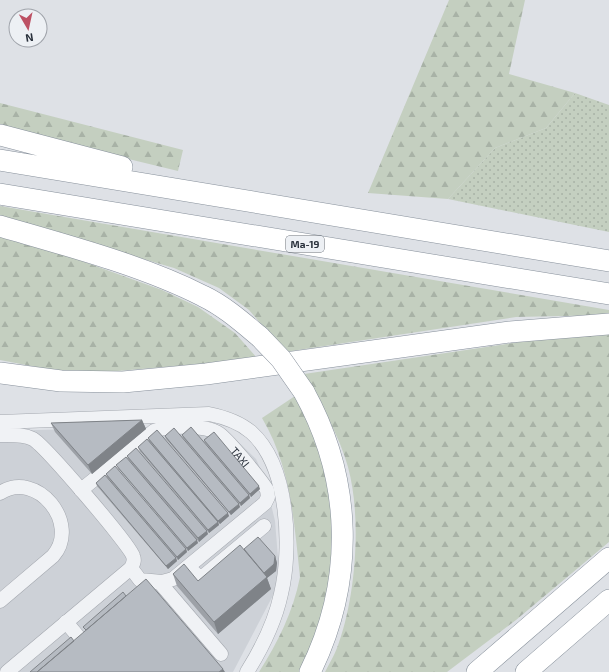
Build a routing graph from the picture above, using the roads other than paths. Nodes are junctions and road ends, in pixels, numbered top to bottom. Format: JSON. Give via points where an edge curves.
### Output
{"nodes":[{"id":1,"x":0,"y":135,"type":"edge"},
{"id":2,"x":0,"y":160,"type":"edge"},
{"id":3,"x":163,"y":186,"type":"junction"},
{"id":4,"x":0,"y":194,"type":"edge"},
{"id":5,"x":0,"y":226,"type":"edge"},
{"id":6,"x":609,"y":261,"type":"edge"},
{"id":7,"x":609,"y":294,"type":"edge"},
{"id":8,"x":609,"y":324,"type":"edge"},
{"id":9,"x":0,"y":373,"type":"edge"},
{"id":10,"x":0,"y":422,"type":"edge"},
{"id":11,"x":0,"y":435,"type":"edge"},
{"id":12,"x":81,"y":490,"type":"junction"},
{"id":13,"x":0,"y":493,"type":"edge"},
{"id":14,"x":264,"y":526,"type":"dead end"},
{"id":15,"x":609,"y":558,"type":"edge"},
{"id":16,"x":188,"y":567,"type":"junction"},
{"id":17,"x":131,"y":568,"type":"junction"},
{"id":18,"x":157,"y":582,"type":"junction"},
{"id":19,"x":609,"y":600,"type":"edge"},
{"id":20,"x":0,"y":601,"type":"edge"},
{"id":21,"x":66,"y":622,"type":"junction"},
{"id":22,"x":86,"y":646,"type":"edge"},
{"id":23,"x":221,"y":654,"type":"dead end"},
{"id":24,"x":12,"y":670,"type":"edge"},
{"id":25,"x":247,"y":672,"type":"edge"},
{"id":26,"x":310,"y":672,"type":"edge"},
{"id":27,"x":477,"y":672,"type":"edge"},
{"id":28,"x":526,"y":672,"type":"edge"}],
"edges":[{"from":1,"to":3,"type":"highway","via":[[147,174]]},
{"from":2,"to":3,"type":"highway"},
{"from":3,"to":6,"type":"highway"},
{"from":4,"to":7,"type":"highway","number":"Ma-19"},
{"from":5,"to":26,"type":"highway","bridge":true,"via":[[174,282],[204,296],[260,337],[281,359],[304,392],[328,445],[336,470],[343,533],[338,595],[320,651]]},
{"from":8,"to":9,"type":"highway","via":[[510,332],[206,374],[123,382],[61,381]]},
{"from":10,"to":25,"type":"street","via":[[209,414],[231,420],[251,432],[265,450],[278,480],[284,507],[287,544],[284,577],[276,612],[264,642]]},
{"from":11,"to":12,"type":"street","via":[[23,436],[37,442]]},
{"from":12,"to":16,"type":"street","name":"TAXI","via":[[154,431],[162,428],[190,427],[218,433],[265,486],[268,497],[266,503]]},
{"from":12,"to":17,"type":"street","via":[[132,553],[134,561]]},
{"from":13,"to":20,"type":"street","via":[[11,488],[20,488],[43,495],[57,510],[62,533],[59,548],[53,556]]},
{"from":14,"to":16,"type":"street","via":[[205,575],[196,575]]},
{"from":15,"to":27,"type":"highway"},
{"from":16,"to":18,"type":"street","name":"TAXI","via":[[173,579]]},
{"from":17,"to":18,"type":"street","via":[[140,580]]},
{"from":17,"to":21,"type":"street"},
{"from":18,"to":23,"type":"street"},
{"from":19,"to":28,"type":"highway"},
{"from":21,"to":22,"type":"street"},
{"from":21,"to":24,"type":"street"}]}
